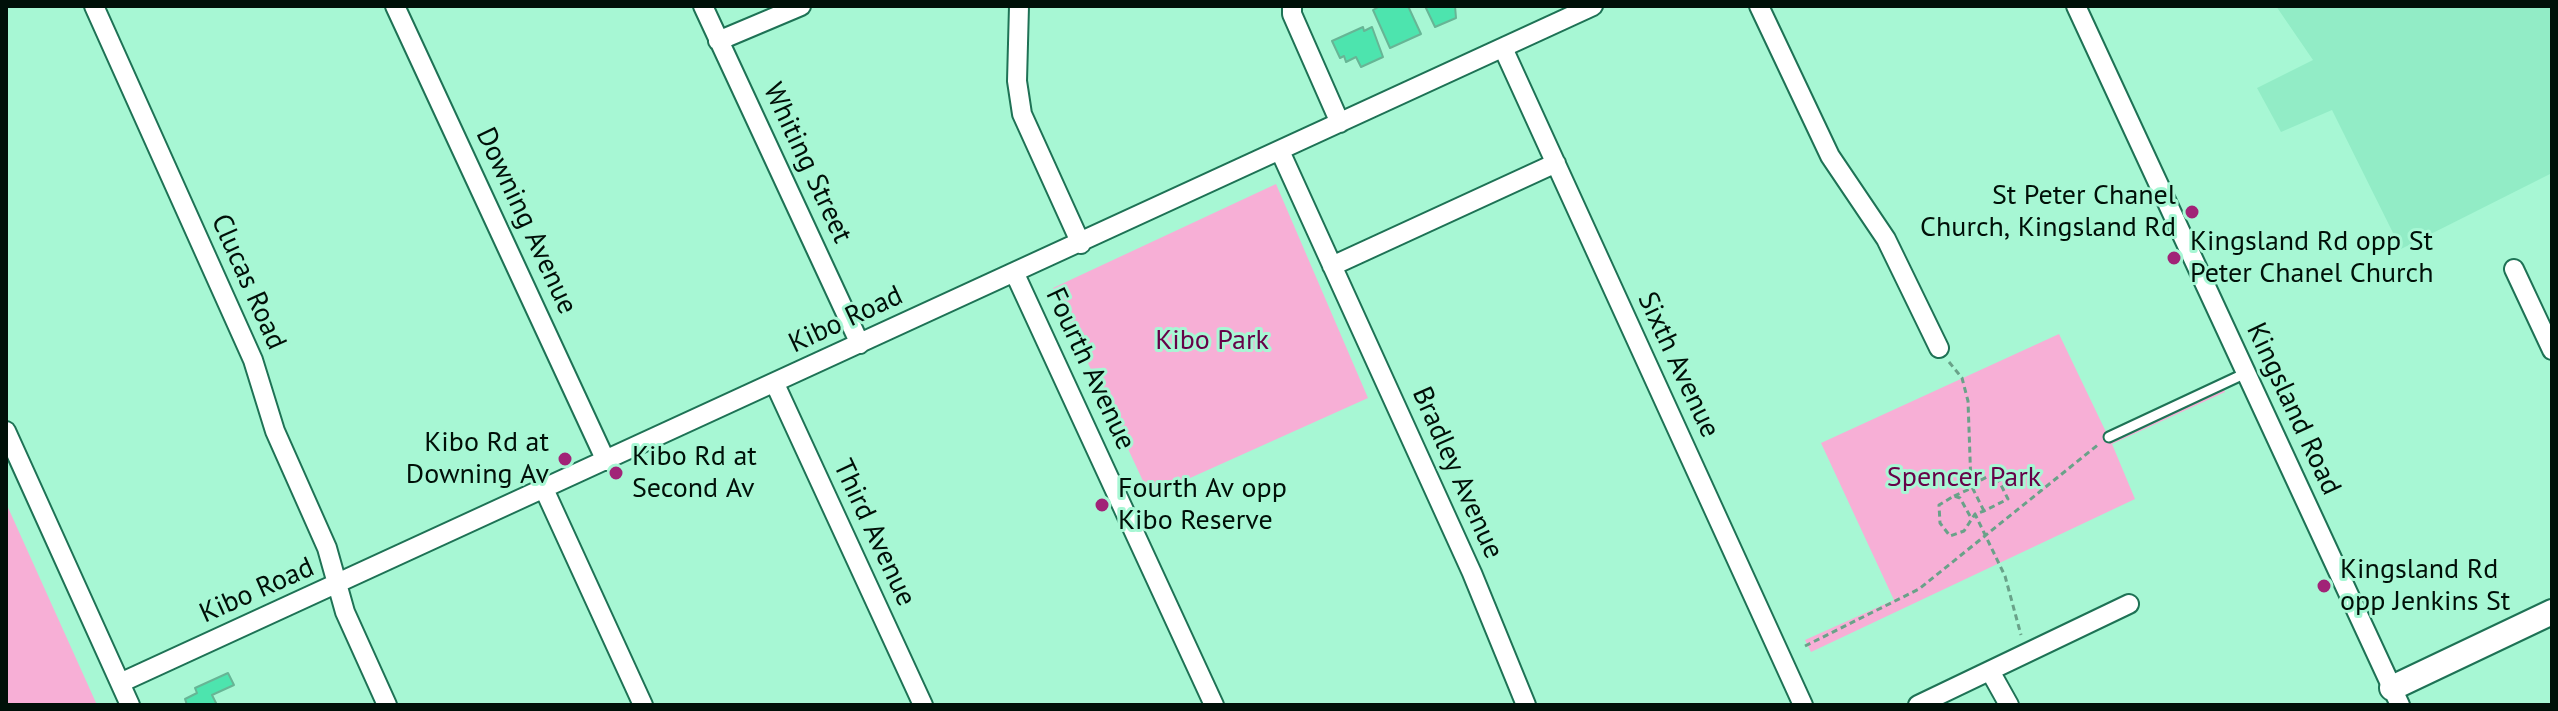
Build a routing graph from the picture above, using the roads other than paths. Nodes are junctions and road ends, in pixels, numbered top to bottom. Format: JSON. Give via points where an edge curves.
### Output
{"nodes":[{"id":1,"x":94,"y":6,"type":"edge"},
{"id":2,"x":395,"y":6,"type":"edge"},
{"id":3,"x":703,"y":6,"type":"edge"},
{"id":4,"x":801,"y":6,"type":"edge"},
{"id":5,"x":1019,"y":6,"type":"edge"},
{"id":6,"x":1292,"y":6,"type":"edge"},
{"id":7,"x":1593,"y":6,"type":"edge"},
{"id":8,"x":1759,"y":6,"type":"edge"},
{"id":9,"x":2076,"y":6,"type":"edge"},
{"id":10,"x":1553,"y":14,"type":"edge"},
{"id":11,"x":718,"y":41,"type":"junction"},
{"id":12,"x":1503,"y":48,"type":"junction"},
{"id":13,"x":1340,"y":123,"type":"junction"},
{"id":14,"x":1280,"y":151,"type":"junction"},
{"id":15,"x":1556,"y":163,"type":"junction"},
{"id":16,"x":1081,"y":244,"type":"junction"},
{"id":17,"x":1332,"y":266,"type":"junction"},
{"id":18,"x":2514,"y":269,"type":"dead end"},
{"id":19,"x":1015,"y":274,"type":"junction"},
{"id":20,"x":860,"y":344,"type":"junction"},
{"id":21,"x":1939,"y":348,"type":"road end"},
{"id":22,"x":2552,"y":350,"type":"edge"},
{"id":23,"x":2246,"y":373,"type":"junction"},
{"id":24,"x":775,"y":384,"type":"junction"},
{"id":25,"x":6,"y":431,"type":"edge"},
{"id":26,"x":2109,"y":437,"type":"road end"},
{"id":27,"x":606,"y":461,"type":"junction"},
{"id":28,"x":544,"y":489,"type":"junction"},
{"id":29,"x":338,"y":585,"type":"junction"},
{"id":30,"x":2129,"y":604,"type":"dead end"},
{"id":31,"x":2552,"y":612,"type":"edge"},
{"id":32,"x":1990,"y":671,"type":"junction"},
{"id":33,"x":120,"y":683,"type":"junction"},
{"id":34,"x":2396,"y":696,"type":"edge"},
{"id":35,"x":130,"y":705,"type":"edge"},
{"id":36,"x":387,"y":705,"type":"edge"},
{"id":37,"x":643,"y":705,"type":"edge"},
{"id":38,"x":923,"y":705,"type":"edge"},
{"id":39,"x":1214,"y":705,"type":"edge"},
{"id":40,"x":1526,"y":705,"type":"edge"},
{"id":41,"x":1803,"y":705,"type":"edge"},
{"id":42,"x":1918,"y":705,"type":"edge"},
{"id":43,"x":2009,"y":705,"type":"edge"}],
"edges":[{"from":1,"to":29,"type":"street","name":"Clucas Road","via":[[244,338],[275,431]]},
{"from":2,"to":27,"type":"street","name":"Downing Avenue"},
{"from":3,"to":11,"type":"street","name":"Whiting Street"},
{"from":4,"to":11,"type":"street"},
{"from":5,"to":16,"type":"street","via":[[1017,81],[1022,114]]},
{"from":6,"to":13,"type":"street"},
{"from":7,"to":10,"type":"street","name":"Kibo Road"},
{"from":8,"to":21,"type":"street","via":[[1830,156],[1886,239]]},
{"from":9,"to":23,"type":"street","name":"Kingsland Road"},
{"from":10,"to":12,"type":"street","name":"Kibo Road"},
{"from":11,"to":20,"type":"street","name":"Whiting Street"},
{"from":12,"to":13,"type":"street","name":"Kibo Road"},
{"from":12,"to":15,"type":"street","name":"Sixth Avenue"},
{"from":13,"to":14,"type":"street","name":"Kibo Road"},
{"from":14,"to":16,"type":"street","name":"Kibo Road"},
{"from":14,"to":17,"type":"street","name":"Bradley Avenue"},
{"from":15,"to":17,"type":"street"},
{"from":15,"to":41,"type":"street","name":"Sixth Avenue"},
{"from":16,"to":19,"type":"street","name":"Kibo Road"},
{"from":17,"to":40,"type":"street","name":"Bradley Avenue"},
{"from":18,"to":22,"type":"street"},
{"from":19,"to":20,"type":"street","name":"Kibo Road"},
{"from":19,"to":39,"type":"street","name":"Fourth Avenue"},
{"from":20,"to":24,"type":"street","name":"Kibo Road"},
{"from":23,"to":26,"type":"lane"},
{"from":23,"to":34,"type":"street","name":"Kingsland Road"},
{"from":24,"to":27,"type":"street","name":"Kibo Road"},
{"from":24,"to":38,"type":"street","name":"Third Avenue"},
{"from":25,"to":33,"type":"street"},
{"from":27,"to":28,"type":"street","name":"Kibo Road"},
{"from":28,"to":29,"type":"street","name":"Kibo Road"},
{"from":28,"to":37,"type":"street"},
{"from":29,"to":33,"type":"street","name":"Kibo Road"},
{"from":29,"to":36,"type":"street","name":"Clucas Road"},
{"from":30,"to":32,"type":"street"},
{"from":31,"to":34,"type":"street"},
{"from":32,"to":42,"type":"street"},
{"from":32,"to":43,"type":"street"},
{"from":33,"to":35,"type":"street"}]}
